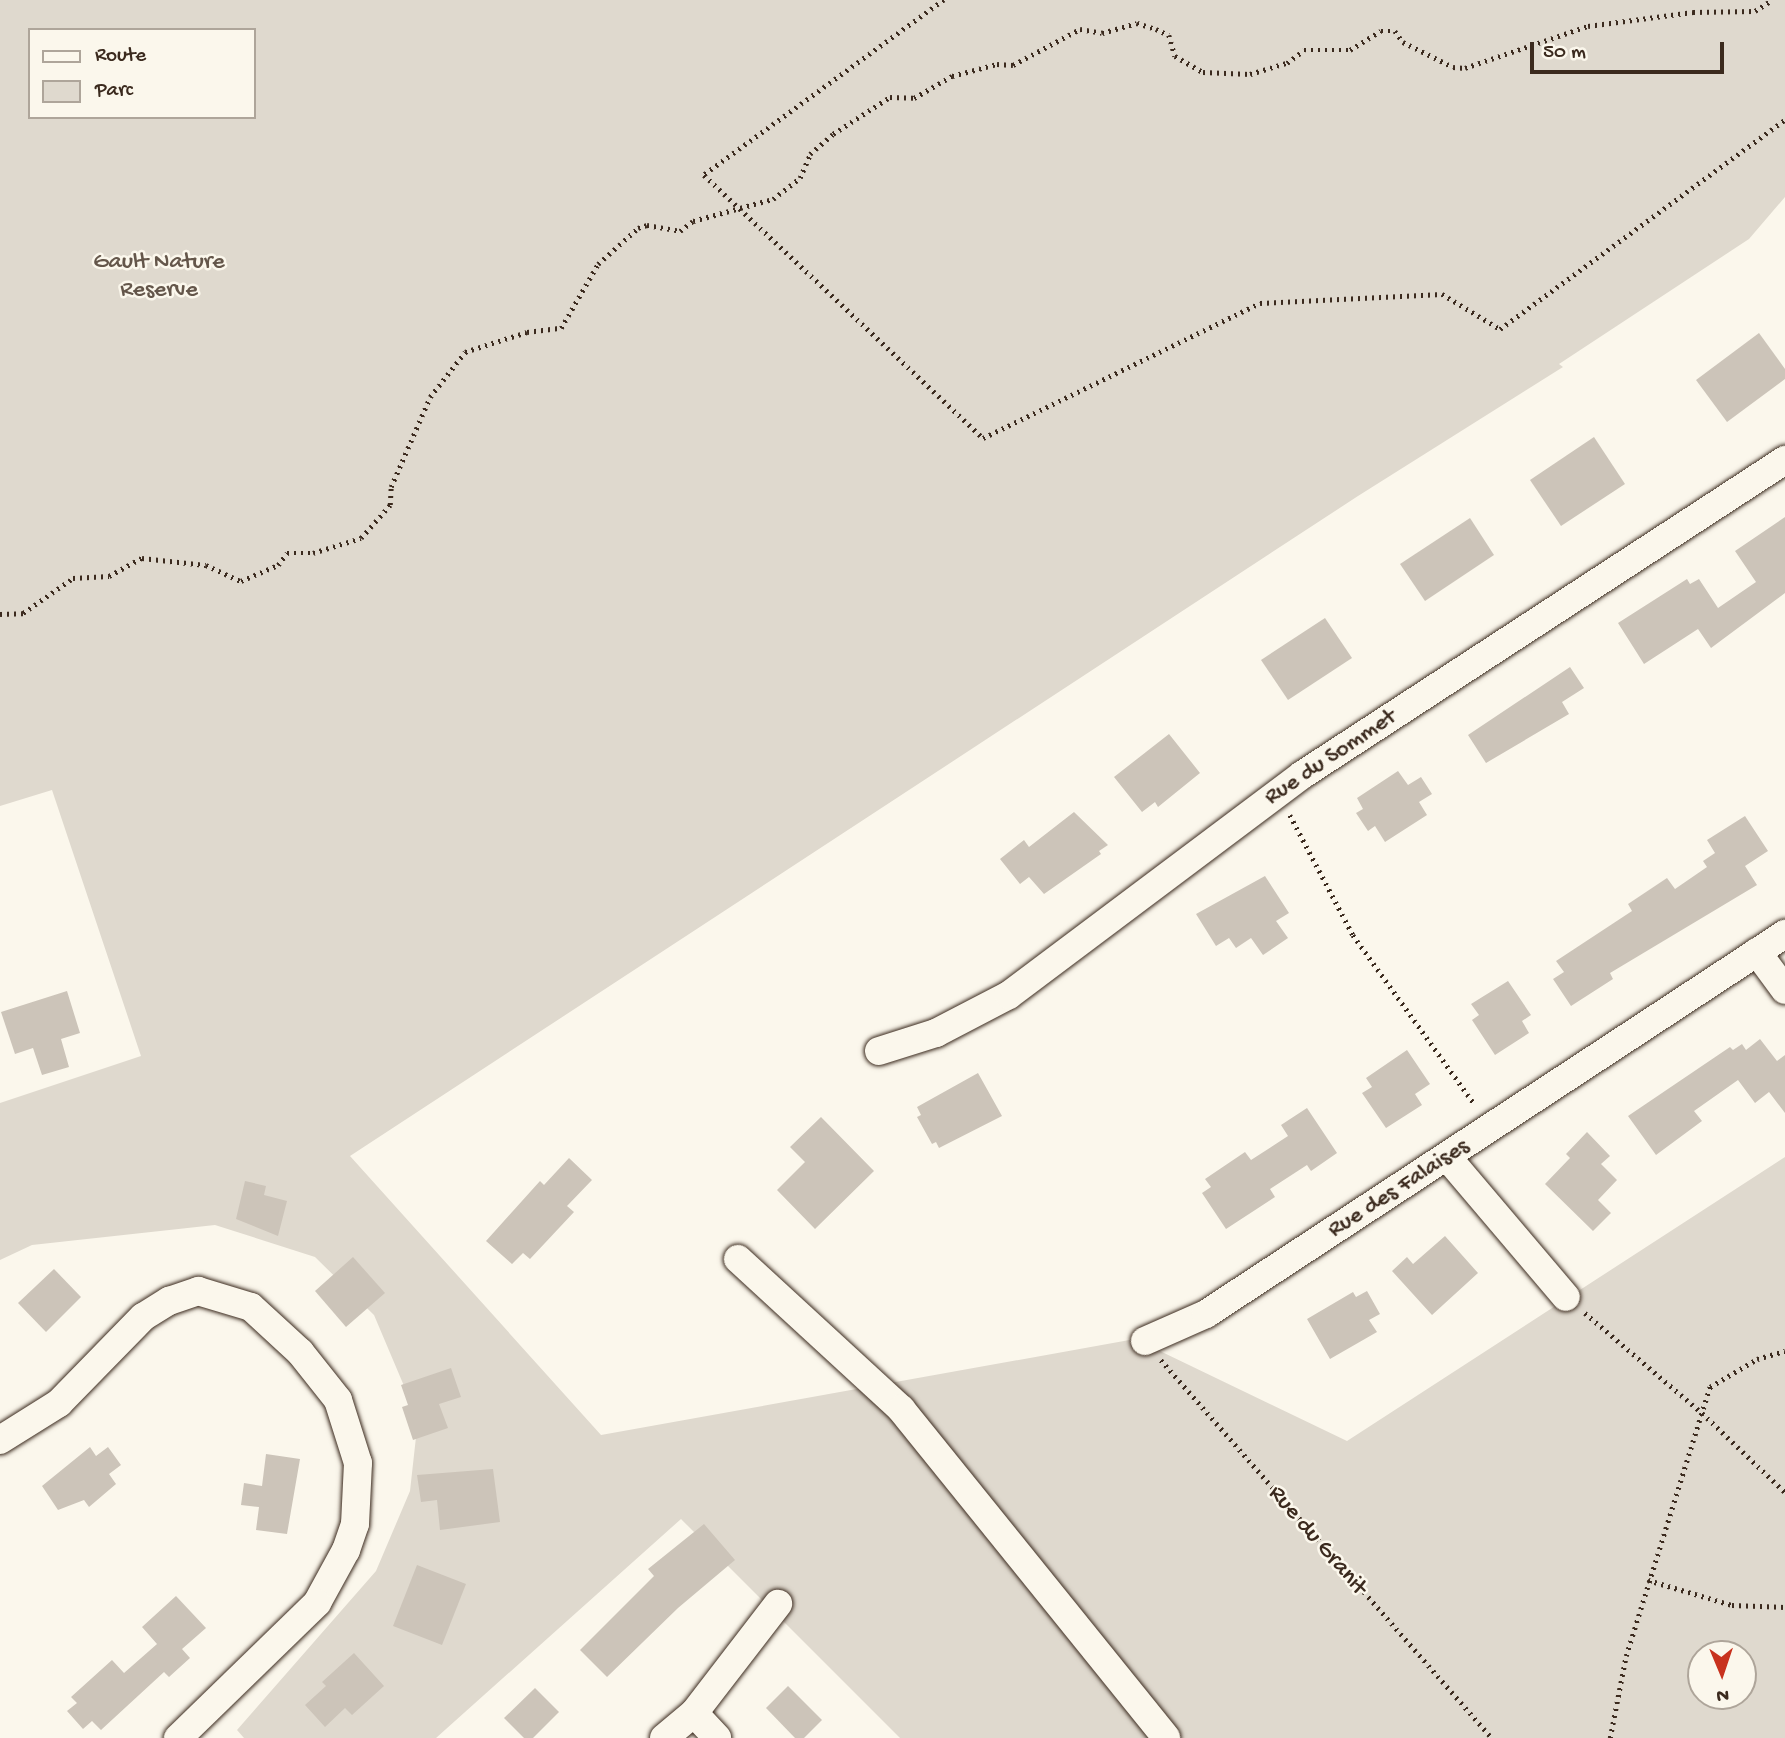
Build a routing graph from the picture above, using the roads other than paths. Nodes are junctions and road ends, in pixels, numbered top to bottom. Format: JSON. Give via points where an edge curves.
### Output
{"nodes":[{"id":1,"x":1785,"y":460,"type":"edge"},
{"id":2,"x":1785,"y":934,"type":"edge"},
{"id":3,"x":1757,"y":951,"type":"junction"},
{"id":4,"x":1785,"y":990,"type":"edge"},
{"id":5,"x":879,"y":1051,"type":"dead end"},
{"id":6,"x":1448,"y":1158,"type":"junction"},
{"id":7,"x":738,"y":1259,"type":"dead end"},
{"id":8,"x":1566,"y":1297,"type":"road end"},
{"id":9,"x":1145,"y":1341,"type":"road end"},
{"id":10,"x":0,"y":1440,"type":"edge"},
{"id":11,"x":778,"y":1604,"type":"dead end"},
{"id":12,"x":694,"y":1713,"type":"junction"},
{"id":13,"x":178,"y":1738,"type":"edge"},
{"id":14,"x":664,"y":1738,"type":"edge"},
{"id":15,"x":718,"y":1738,"type":"edge"},
{"id":16,"x":1166,"y":1738,"type":"edge"}],
"edges":[{"from":1,"to":5,"type":"street","name":"Rue du Sommet","via":[[1302,775],[1009,995],[936,1033]]},
{"from":2,"to":3,"type":"street","name":"Rue des Falaises"},
{"from":3,"to":4,"type":"street"},
{"from":3,"to":6,"type":"street","name":"Rue des Falaises"},
{"from":6,"to":8,"type":"street"},
{"from":6,"to":9,"type":"street","name":"Rue des Falaises","via":[[1206,1314]]},
{"from":7,"to":16,"type":"street","via":[[901,1409]]},
{"from":10,"to":13,"type":"street","via":[[59,1403],[144,1317],[169,1301],[198,1291],[251,1307],[300,1352],[338,1400],[358,1463],[355,1524],[346,1550],[317,1603]]},
{"from":11,"to":12,"type":"street"},
{"from":12,"to":14,"type":"street"},
{"from":12,"to":15,"type":"street"}]}
